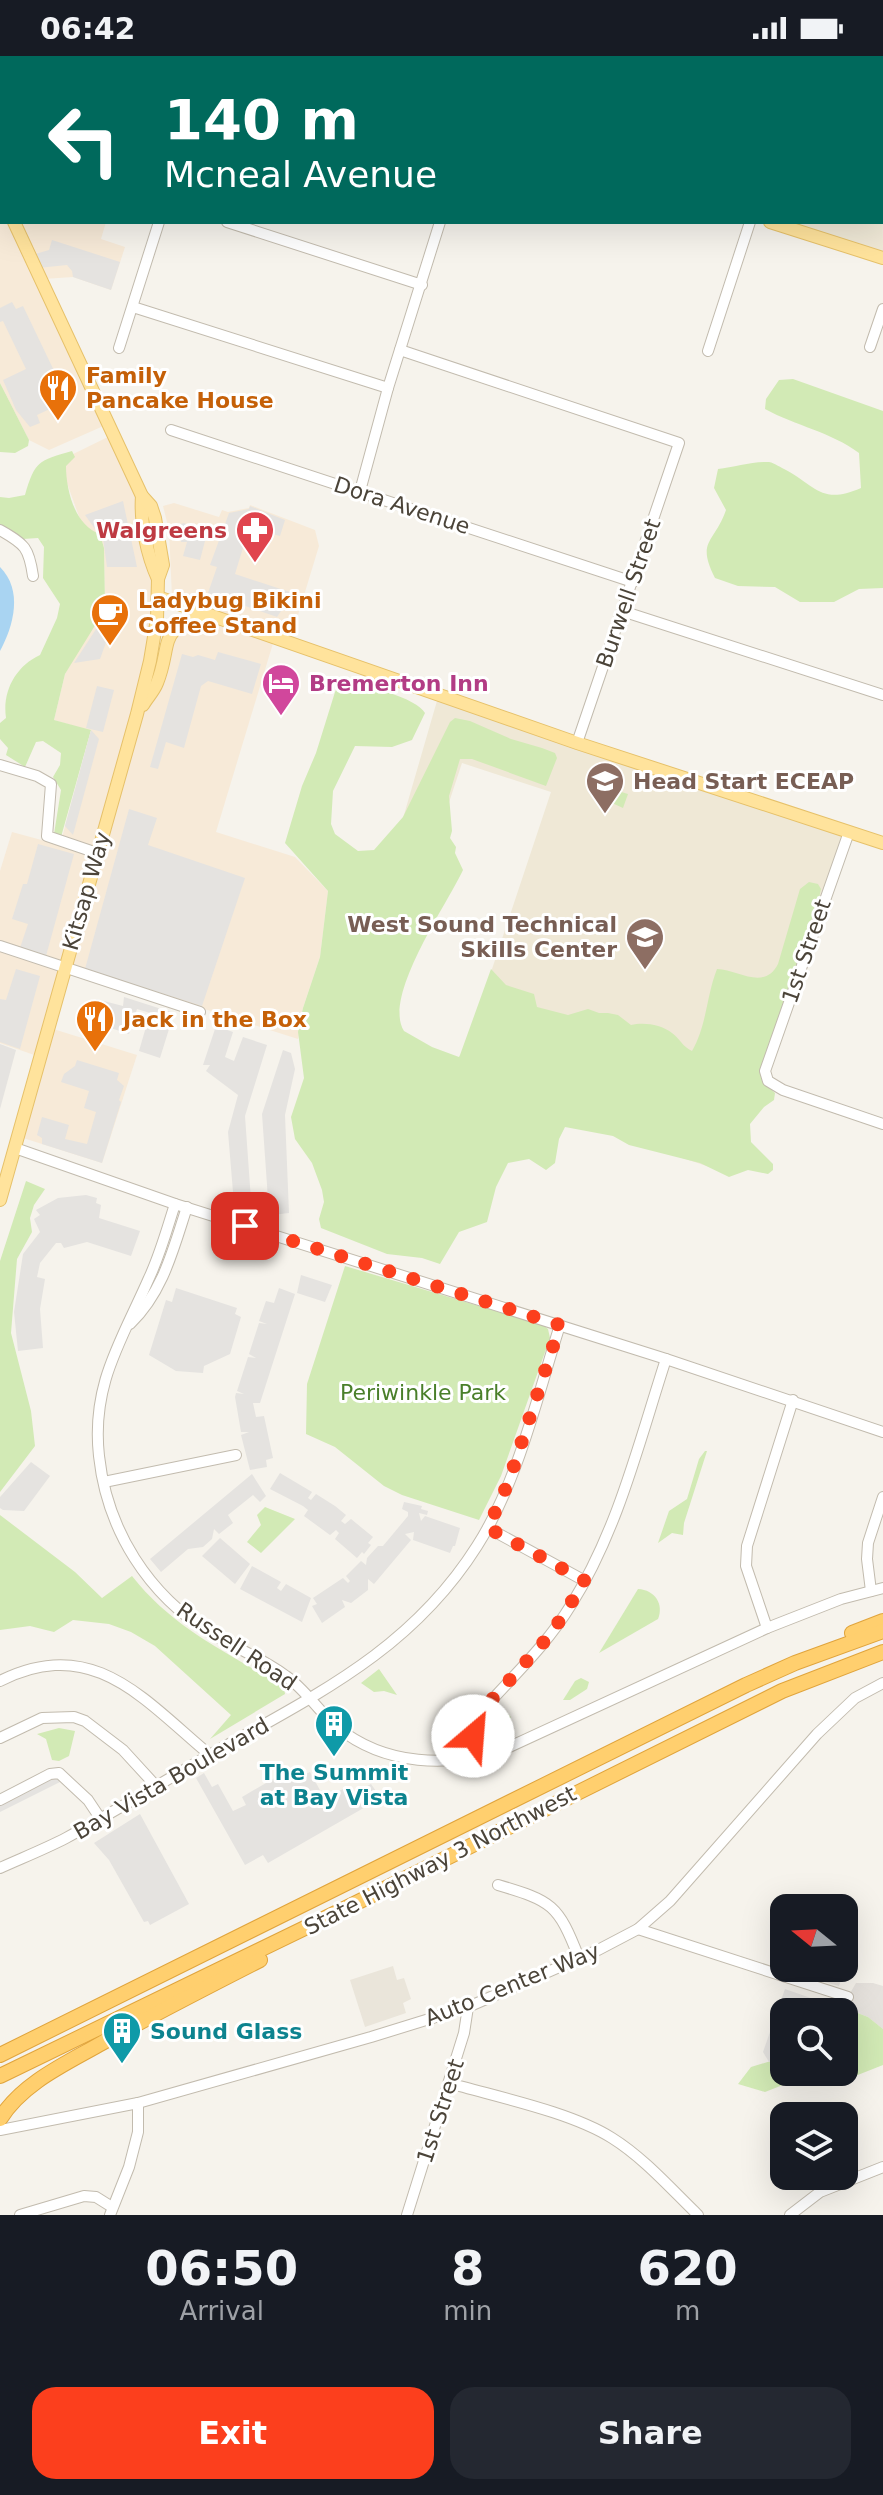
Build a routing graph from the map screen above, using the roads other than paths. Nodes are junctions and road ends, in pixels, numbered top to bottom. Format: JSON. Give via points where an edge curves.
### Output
{"nodes":[{"id":1,"x":15,"y":224,"type":"edge"},
{"id":2,"x":158,"y":224,"type":"edge"},
{"id":3,"x":233,"y":224,"type":"edge"},
{"id":4,"x":439,"y":224,"type":"edge"},
{"id":5,"x":749,"y":224,"type":"edge"},
{"id":6,"x":776,"y":224,"type":"edge"},
{"id":7,"x":883,"y":258,"type":"edge"},
{"id":8,"x":422,"y":285,"type":"junction"},
{"id":9,"x":133,"y":307,"type":"junction"},
{"id":10,"x":883,"y":309,"type":"edge"},
{"id":11,"x":870,"y":347,"type":"dead end"},
{"id":12,"x":119,"y":348,"type":"dead end"},
{"id":13,"x":400,"y":350,"type":"junction"},
{"id":14,"x":708,"y":351,"type":"dead end"},
{"id":15,"x":388,"y":388,"type":"junction"},
{"id":16,"x":171,"y":430,"type":"dead end"},
{"id":17,"x":360,"y":491,"type":"junction"},
{"id":18,"x":0,"y":530,"type":"edge"},
{"id":19,"x":33,"y":576,"type":"dead end"},
{"id":20,"x":633,"y":582,"type":"junction"},
{"id":21,"x":158,"y":597,"type":"junction"},
{"id":22,"x":622,"y":611,"type":"junction"},
{"id":23,"x":212,"y":615,"type":"junction"},
{"id":24,"x":883,"y":681,"type":"edge"},
{"id":25,"x":881,"y":694,"type":"edge"},
{"id":26,"x":137,"y":714,"type":"junction"},
{"id":27,"x":577,"y":743,"type":"junction"},
{"id":28,"x":0,"y":765,"type":"edge"},
{"id":29,"x":849,"y":832,"type":"junction"},
{"id":30,"x":883,"y":843,"type":"edge"},
{"id":31,"x":97,"y":853,"type":"junction"},
{"id":32,"x":0,"y":946,"type":"edge"},
{"id":33,"x":64,"y":968,"type":"junction"},
{"id":34,"x":200,"y":1012,"type":"dead end"},
{"id":35,"x":883,"y":1124,"type":"edge"},
{"id":36,"x":15,"y":1148,"type":"junction"},
{"id":37,"x":0,"y":1200,"type":"edge"},
{"id":38,"x":175,"y":1204,"type":"junction"},
{"id":39,"x":187,"y":1207,"type":"junction"},
{"id":40,"x":560,"y":1325,"type":"junction"},
{"id":41,"x":128,"y":1326,"type":"junction"},
{"id":42,"x":666,"y":1359,"type":"junction"},
{"id":43,"x":793,"y":1400,"type":"junction"},
{"id":44,"x":883,"y":1432,"type":"edge"},
{"id":45,"x":236,"y":1455,"type":"dead end"},
{"id":46,"x":104,"y":1482,"type":"junction"},
{"id":47,"x":883,"y":1497,"type":"edge"},
{"id":48,"x":488,"y":1528,"type":"junction"},
{"id":49,"x":585,"y":1581,"type":"junction"},
{"id":50,"x":883,"y":1588,"type":"edge"},
{"id":51,"x":871,"y":1591,"type":"junction"},
{"id":52,"x":883,"y":1621,"type":"edge"},
{"id":53,"x":767,"y":1628,"type":"junction"},
{"id":54,"x":883,"y":1631,"type":"edge"},
{"id":55,"x":883,"y":1654,"type":"edge"},
{"id":56,"x":795,"y":1663,"type":"junction"},
{"id":57,"x":0,"y":1681,"type":"edge"},
{"id":58,"x":883,"y":1683,"type":"edge"},
{"id":59,"x":309,"y":1698,"type":"junction"},
{"id":60,"x":0,"y":1738,"type":"edge"},
{"id":61,"x":210,"y":1755,"type":"junction"},
{"id":62,"x":475,"y":1758,"type":"junction"},
{"id":63,"x":156,"y":1786,"type":"junction"},
{"id":64,"x":0,"y":1800,"type":"edge"},
{"id":65,"x":100,"y":1818,"type":"junction"},
{"id":66,"x":0,"y":1868,"type":"edge"},
{"id":67,"x":498,"y":1885,"type":"dead end"},
{"id":68,"x":346,"y":1908,"type":"junction"},
{"id":69,"x":638,"y":1929,"type":"junction"},
{"id":70,"x":579,"y":1958,"type":"junction"},
{"id":71,"x":848,"y":1997,"type":"dead end"},
{"id":72,"x":468,"y":2007,"type":"junction"},
{"id":73,"x":65,"y":2023,"type":"junction"},
{"id":74,"x":0,"y":2048,"type":"edge"},
{"id":75,"x":0,"y":2055,"type":"edge"},
{"id":76,"x":0,"y":2076,"type":"edge"},
{"id":77,"x":449,"y":2083,"type":"junction"},
{"id":78,"x":138,"y":2103,"type":"junction"},
{"id":79,"x":0,"y":2119,"type":"edge"},
{"id":80,"x":0,"y":2130,"type":"edge"},
{"id":81,"x":883,"y":2167,"type":"edge"},
{"id":82,"x":111,"y":2211,"type":"edge"},
{"id":83,"x":20,"y":2215,"type":"edge"},
{"id":84,"x":407,"y":2215,"type":"edge"},
{"id":85,"x":698,"y":2215,"type":"edge"},
{"id":86,"x":790,"y":2215,"type":"edge"}],
"edges":[{"from":1,"to":21,"type":"main road","name":"Kitsap Way","via":[[151,506],[163,565]]},
{"from":2,"to":9,"type":"street"},
{"from":3,"to":8,"type":"street"},
{"from":4,"to":8,"type":"street"},
{"from":5,"to":14,"type":"street"},
{"from":6,"to":7,"type":"main road"},
{"from":8,"to":13,"type":"street"},
{"from":9,"to":12,"type":"street"},
{"from":9,"to":15,"type":"street"},
{"from":10,"to":11,"type":"street"},
{"from":13,"to":15,"type":"street"},
{"from":13,"to":20,"type":"street","name":"Burwell Street","via":[[679,443]]},
{"from":15,"to":17,"type":"street"},
{"from":16,"to":17,"type":"street","name":"Dora Avenue"},
{"from":17,"to":20,"type":"street","name":"Dora Avenue"},
{"from":18,"to":19,"type":"street","via":[[30,553]]},
{"from":20,"to":22,"type":"street","name":"Burwell Street"},
{"from":21,"to":23,"type":"main road"},
{"from":21,"to":26,"type":"main road","name":"Kitsap Way"},
{"from":22,"to":25,"type":"street"},
{"from":22,"to":27,"type":"street","name":"Burwell Street"},
{"from":23,"to":26,"type":"main road","via":[[176,628],[165,645],[157,683]]},
{"from":23,"to":27,"type":"main road"},
{"from":24,"to":25,"type":"street"},
{"from":26,"to":31,"type":"main road","name":"Kitsap Way"},
{"from":27,"to":29,"type":"main road"},
{"from":28,"to":31,"type":"street","via":[[51,784],[47,836]]},
{"from":29,"to":30,"type":"main road"},
{"from":29,"to":35,"type":"street","name":"1st Street","via":[[765,1071],[768,1081],[783,1090]]},
{"from":31,"to":33,"type":"main road","name":"Kitsap Way"},
{"from":32,"to":33,"type":"street"},
{"from":33,"to":34,"type":"street"},
{"from":33,"to":36,"type":"main road","name":"Kitsap Way"},
{"from":36,"to":37,"type":"main road","name":"Kitsap Way"},
{"from":36,"to":38,"type":"street"},
{"from":38,"to":39,"type":"street"},
{"from":38,"to":41,"type":"street","name":"Russell Road"},
{"from":39,"to":40,"type":"street"},
{"from":39,"to":41,"type":"street","name":"Russell Road","via":[[156,1293]]},
{"from":40,"to":42,"type":"street"},
{"from":40,"to":48,"type":"street","name":"Bay Vista Boulevard","via":[[509,1481]]},
{"from":41,"to":46,"type":"street","name":"Russell Road","via":[[102,1387],[98,1445]]},
{"from":42,"to":43,"type":"street"},
{"from":42,"to":49,"type":"street","via":[[619,1508]]},
{"from":43,"to":44,"type":"street"},
{"from":43,"to":53,"type":"street","via":[[747,1546],[746,1566]]},
{"from":45,"to":46,"type":"street"},
{"from":46,"to":59,"type":"street","name":"Russell Road","via":[[121,1537],[168,1599],[210,1633],[287,1677]]},
{"from":47,"to":51,"type":"street","via":[[868,1543]]},
{"from":48,"to":49,"type":"street"},
{"from":48,"to":59,"type":"street","name":"Bay Vista Boulevard","via":[[420,1618],[368,1663]]},
{"from":49,"to":62,"type":"street","via":[[551,1634],[480,1713],[473,1729]]},
{"from":50,"to":51,"type":"street","name":"Russell Road"},
{"from":51,"to":53,"type":"street","name":"Russell Road"},
{"from":52,"to":56,"type":"highway"},
{"from":53,"to":62,"type":"street","name":"Russell Road"},
{"from":54,"to":56,"type":"highway","name":"State Highway 3 Northwest"},
{"from":55,"to":68,"type":"highway","name":"State Highway 3 Northwest","via":[[782,1691]]},
{"from":56,"to":73,"type":"highway","name":"State Highway 3 Northwest"},
{"from":57,"to":61,"type":"street","via":[[45,1665],[91,1668],[128,1687]]},
{"from":58,"to":69,"type":"street","name":"Auto Center Way","via":[[855,1698],[817,1734],[670,1901]]},
{"from":59,"to":61,"type":"street","name":"Bay Vista Boulevard"},
{"from":59,"to":62,"type":"street","name":"Russell Road","via":[[341,1730],[388,1754],[419,1760]]},
{"from":60,"to":63,"type":"street","via":[[42,1718],[74,1717],[123,1750]]},
{"from":61,"to":63,"type":"street","name":"Bay Vista Boulevard"},
{"from":63,"to":65,"type":"street","name":"Bay Vista Boulevard"},
{"from":64,"to":65,"type":"street","via":[[59,1773]]},
{"from":65,"to":66,"type":"street","name":"Bay Vista Boulevard"},
{"from":67,"to":70,"type":"street","via":[[553,1907],[566,1923]]},
{"from":68,"to":76,"type":"highway","name":"State Highway 3 Northwest"},
{"from":68,"to":79,"type":"highway","via":[[68,2063],[20,2096]]},
{"from":69,"to":70,"type":"street","name":"Auto Center Way"},
{"from":69,"to":71,"type":"street"},
{"from":70,"to":72,"type":"street","name":"Auto Center Way"},
{"from":72,"to":77,"type":"street","name":"1st Street"},
{"from":72,"to":78,"type":"street","name":"Auto Center Way"},
{"from":73,"to":74,"type":"highway"},
{"from":73,"to":75,"type":"highway","name":"State Highway 3 Northwest"},
{"from":77,"to":84,"type":"street","name":"1st Street"},
{"from":77,"to":85,"type":"street","via":[[610,2136]]},
{"from":78,"to":80,"type":"street","name":"Auto Center Way"},
{"from":78,"to":82,"type":"street","via":[[138,2132]]},
{"from":81,"to":86,"type":"street","via":[[820,2192]]},
{"from":82,"to":83,"type":"street","via":[[96,2197],[84,2196]]}]}
